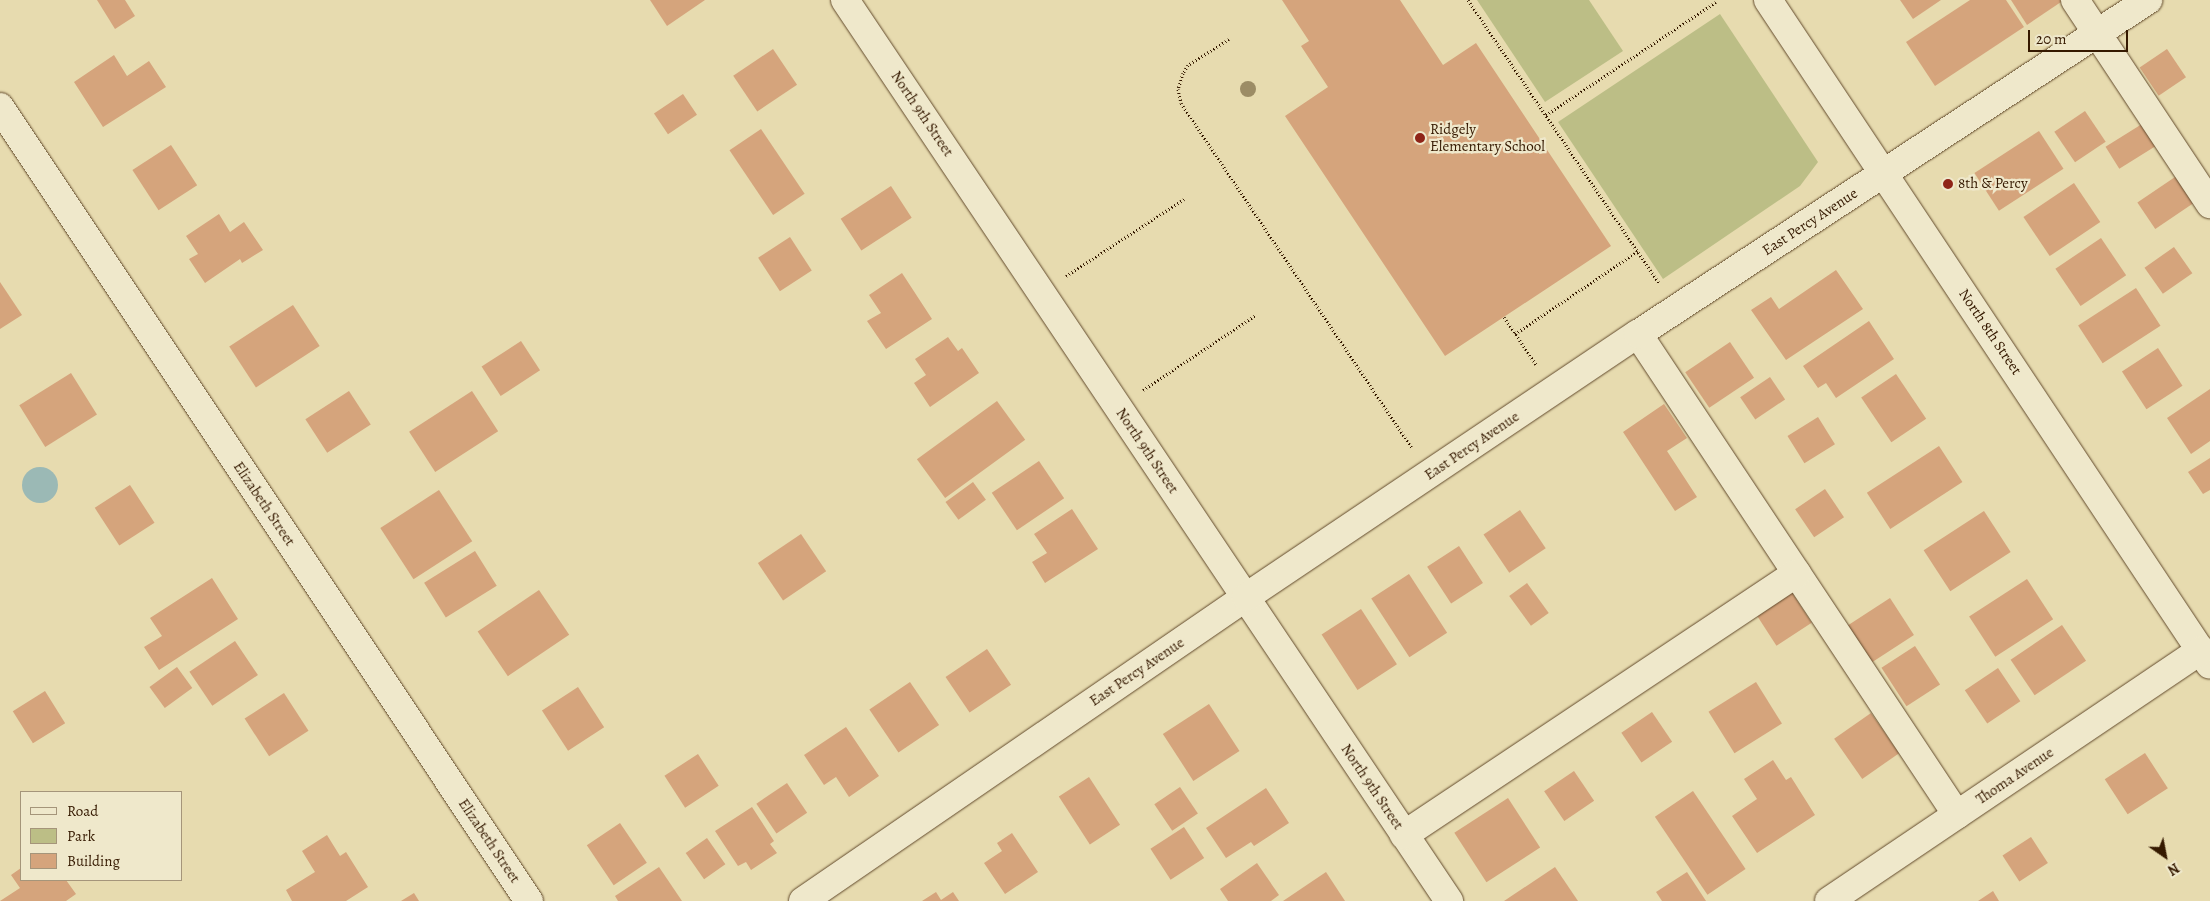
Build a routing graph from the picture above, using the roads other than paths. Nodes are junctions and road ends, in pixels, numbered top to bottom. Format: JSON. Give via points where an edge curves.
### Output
{"nodes":[{"id":1,"x":845,"y":0,"type":"edge"},
{"id":2,"x":1768,"y":0,"type":"edge"},
{"id":3,"x":2075,"y":0,"type":"edge"},
{"id":4,"x":2148,"y":0,"type":"edge"},
{"id":5,"x":2097,"y":34,"type":"junction"},
{"id":6,"x":0,"y":107,"type":"edge"},
{"id":7,"x":1884,"y":173,"type":"junction"},
{"id":8,"x":2210,"y":204,"type":"edge"},
{"id":9,"x":1638,"y":334,"type":"junction"},
{"id":10,"x":1797,"y":573,"type":"junction"},
{"id":11,"x":1246,"y":597,"type":"junction"},
{"id":12,"x":2205,"y":658,"type":"edge"},
{"id":13,"x":1957,"y":815,"type":"junction"},
{"id":14,"x":1404,"y":835,"type":"junction"},
{"id":15,"x":529,"y":901,"type":"edge"},
{"id":16,"x":803,"y":901,"type":"edge"},
{"id":17,"x":1448,"y":901,"type":"edge"},
{"id":18,"x":1829,"y":901,"type":"edge"}],
"edges":[{"from":1,"to":11,"type":"street","name":"North 9th Street"},
{"from":2,"to":7,"type":"street","name":"North 8th Street"},
{"from":3,"to":5,"type":"street"},
{"from":4,"to":5,"type":"street","name":"East Percy Avenue"},
{"from":5,"to":7,"type":"street","name":"East Percy Avenue"},
{"from":5,"to":8,"type":"street"},
{"from":6,"to":15,"type":"street","name":"Elizabeth Street"},
{"from":7,"to":9,"type":"street","name":"East Percy Avenue"},
{"from":7,"to":12,"type":"street","name":"North 8th Street"},
{"from":9,"to":10,"type":"street"},
{"from":9,"to":11,"type":"street","name":"East Percy Avenue"},
{"from":10,"to":13,"type":"street"},
{"from":10,"to":14,"type":"street"},
{"from":11,"to":14,"type":"street","name":"North 9th Street"},
{"from":11,"to":16,"type":"street","name":"East Percy Avenue"},
{"from":12,"to":13,"type":"street","name":"Thoma Avenue"},
{"from":13,"to":18,"type":"street","name":"Thoma Avenue"},
{"from":14,"to":17,"type":"street","name":"North 9th Street"}]}
